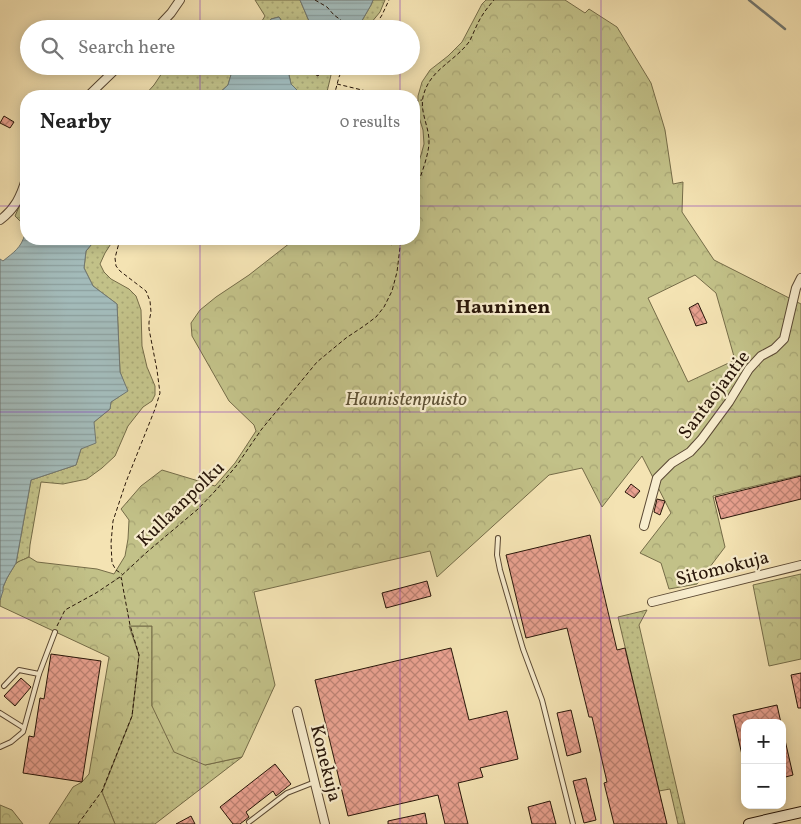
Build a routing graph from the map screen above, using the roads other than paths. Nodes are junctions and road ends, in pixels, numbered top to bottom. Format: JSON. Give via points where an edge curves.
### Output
{"nodes":[{"id":1,"x":180,"y":0,"type":"edge"},
{"id":2,"x":164,"y":20,"type":"edge"},
{"id":3,"x":110,"y":75,"type":"edge"},
{"id":4,"x":94,"y":90,"type":"edge"},
{"id":5,"x":20,"y":194,"type":"edge"},
{"id":6,"x":0,"y":220,"type":"edge"},
{"id":7,"x":801,"y":278,"type":"edge"},
{"id":8,"x":644,"y":526,"type":"dead end"},
{"id":9,"x":498,"y":538,"type":"dead end"},
{"id":10,"x":801,"y":565,"type":"edge"},
{"id":11,"x":652,"y":602,"type":"dead end"},
{"id":12,"x":55,"y":632,"type":"road end"},
{"id":13,"x":39,"y":674,"type":"junction"},
{"id":14,"x":4,"y":686,"type":"dead end"},
{"id":15,"x":297,"y":710,"type":"dead end"},
{"id":16,"x":0,"y":713,"type":"edge"},
{"id":17,"x":24,"y":728,"type":"junction"},
{"id":18,"x":0,"y":747,"type":"edge"},
{"id":19,"x":315,"y":782,"type":"junction"},
{"id":20,"x":801,"y":812,"type":"edge"},
{"id":21,"x":249,"y":822,"type":"dead end"},
{"id":22,"x":325,"y":824,"type":"edge"},
{"id":23,"x":573,"y":824,"type":"edge"},
{"id":24,"x":749,"y":824,"type":"edge"}],
"edges":[{"from":1,"to":2,"type":"street"},
{"from":3,"to":4,"type":"street"},
{"from":5,"to":6,"type":"street"},
{"from":7,"to":8,"type":"street","name":"Santaojantie","via":[[784,339],[750,369],[701,440],[657,478]]},
{"from":9,"to":23,"type":"lane","via":[[500,570],[542,700]]},
{"from":10,"to":11,"type":"street","name":"Sitomokuja"},
{"from":12,"to":13,"type":"lane"},
{"from":13,"to":14,"type":"lane","via":[[19,670]]},
{"from":13,"to":17,"type":"lane"},
{"from":15,"to":19,"type":"street","name":"Konekuja"},
{"from":16,"to":17,"type":"lane"},
{"from":17,"to":18,"type":"lane","via":[[11,742]]},
{"from":19,"to":21,"type":"lane","via":[[287,793]]},
{"from":19,"to":22,"type":"street","name":"Konekuja"},
{"from":20,"to":24,"type":"street"}]}
